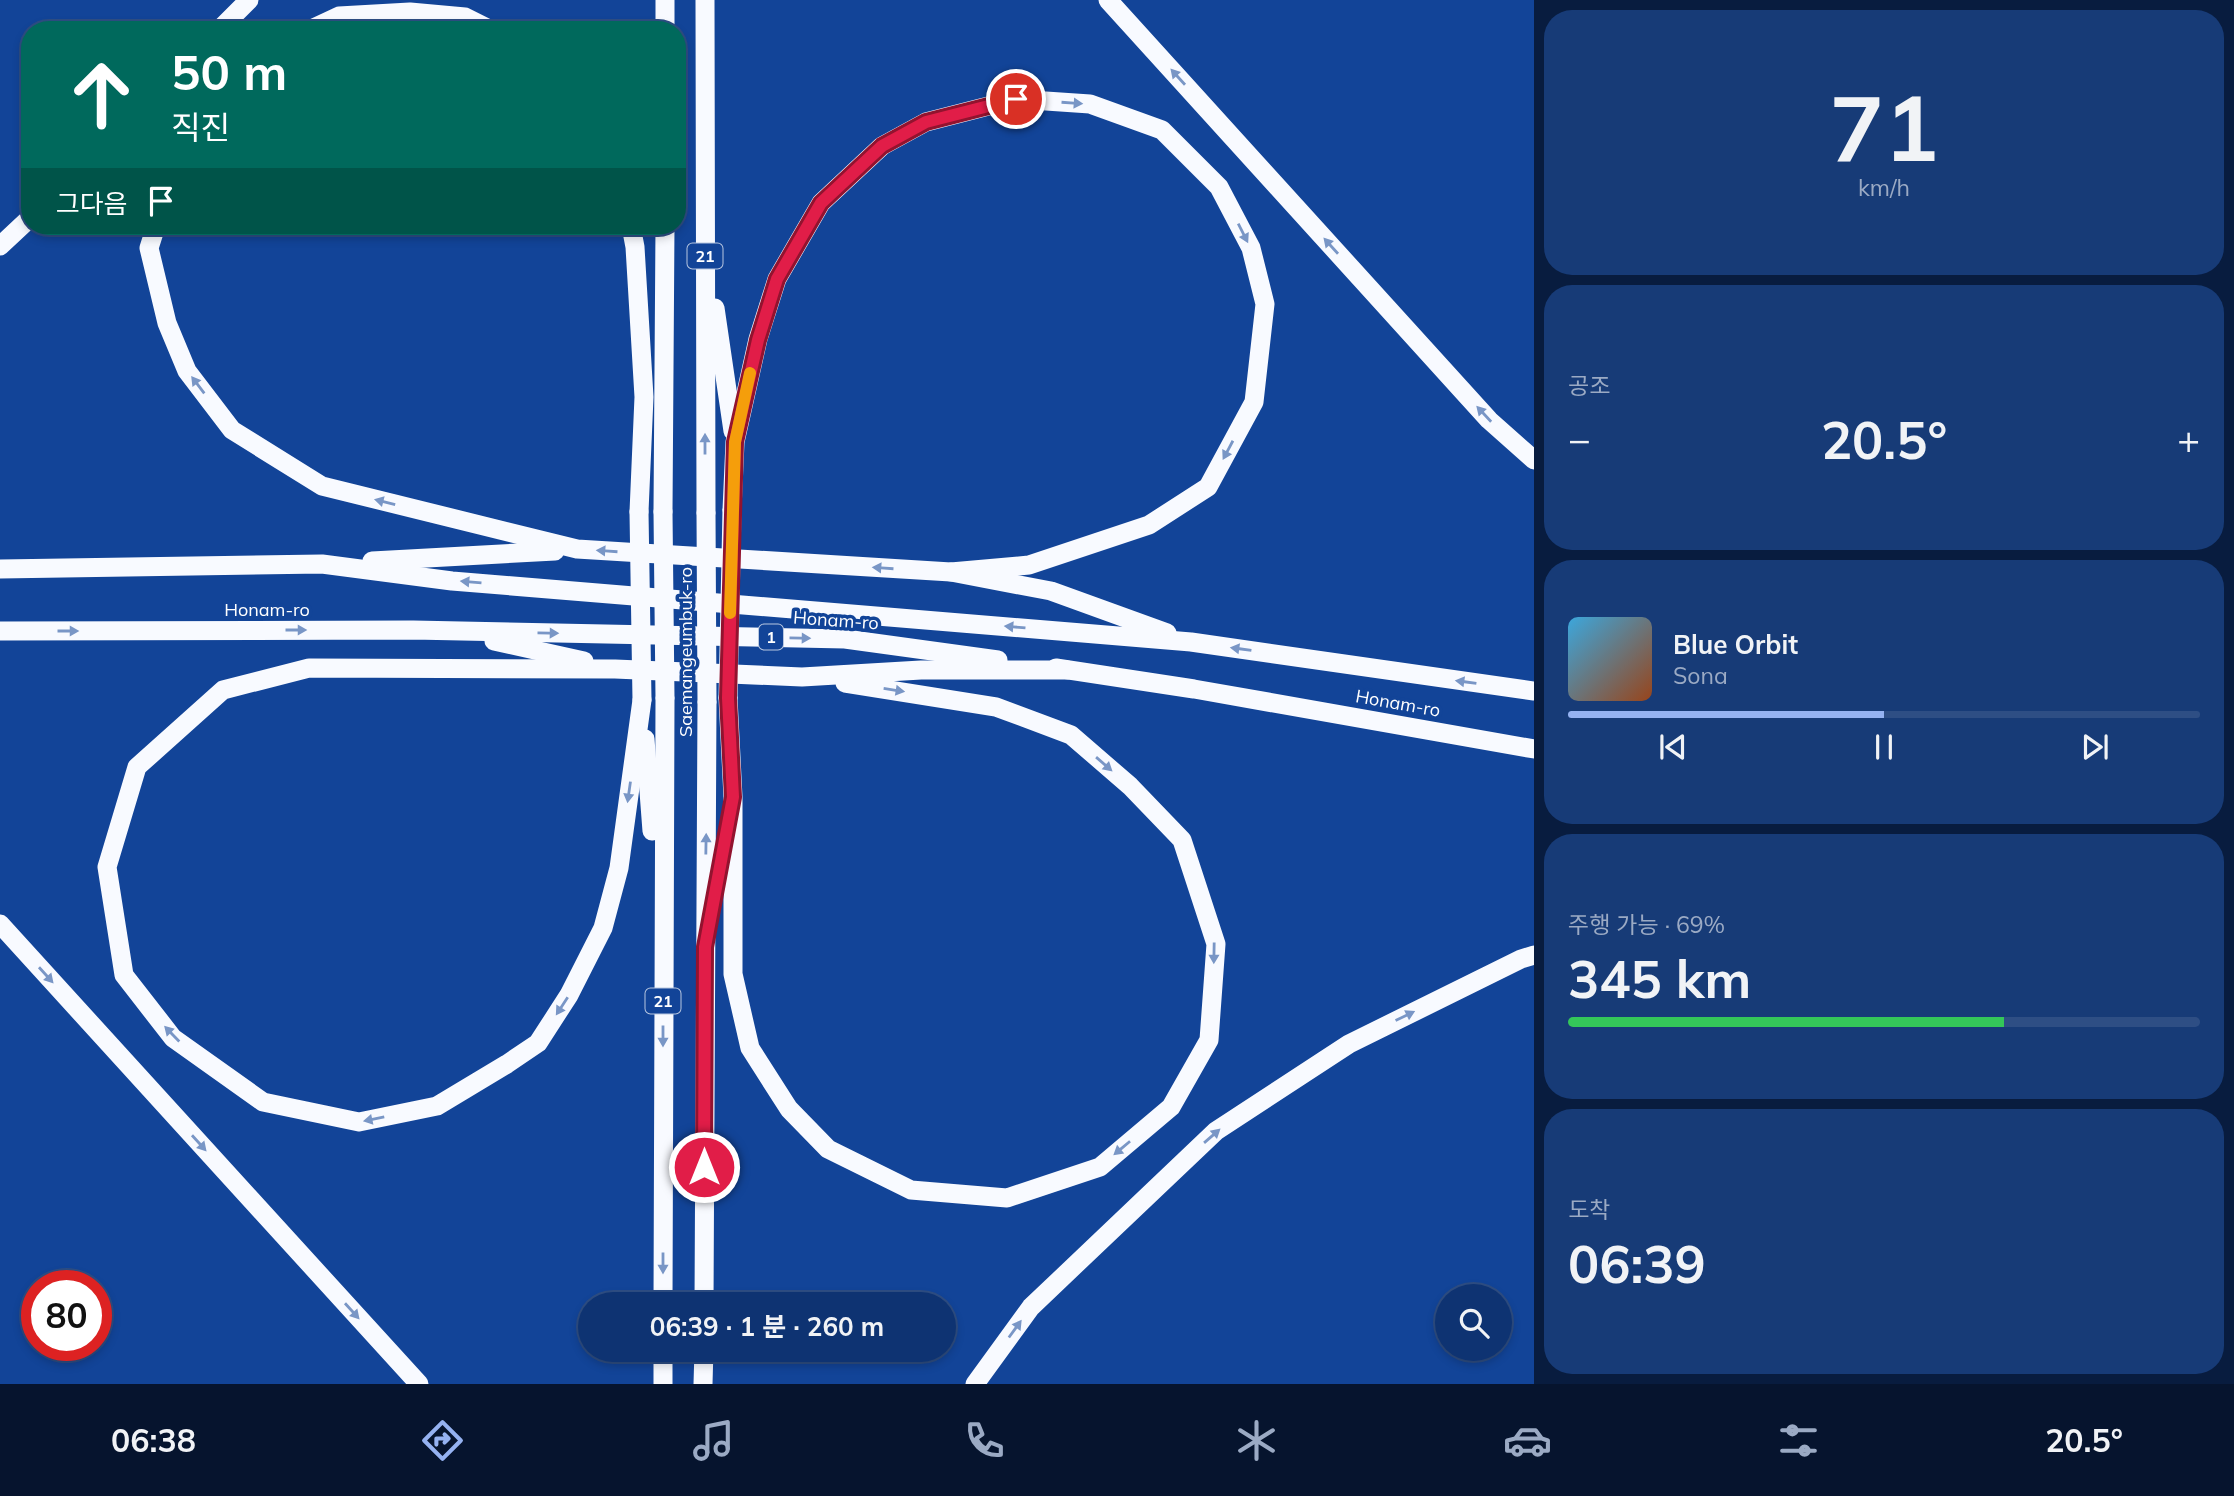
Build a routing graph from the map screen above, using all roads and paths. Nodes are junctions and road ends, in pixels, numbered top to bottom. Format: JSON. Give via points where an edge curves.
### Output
{"nodes":[{"id":1,"x":249,"y":0,"type":"edge"},
{"id":2,"x":665,"y":0,"type":"edge"},
{"id":3,"x":705,"y":0,"type":"edge"},
{"id":4,"x":1108,"y":0,"type":"edge"},
{"id":5,"x":228,"y":21,"type":"edge"},
{"id":6,"x":328,"y":21,"type":"edge"},
{"id":7,"x":474,"y":21,"type":"edge"},
{"id":8,"x":665,"y":21,"type":"edge"},
{"id":9,"x":21,"y":226,"type":"edge"},
{"id":10,"x":153,"y":235,"type":"edge"},
{"id":11,"x":633,"y":235,"type":"edge"},
{"id":12,"x":665,"y":235,"type":"edge"},
{"id":13,"x":705,"y":242,"type":"junction"},
{"id":14,"x":0,"y":246,"type":"edge"},
{"id":15,"x":644,"y":397,"type":"junction"},
{"id":16,"x":735,"y":442,"type":"junction"},
{"id":17,"x":1534,"y":460,"type":"edge"},
{"id":18,"x":578,"y":549,"type":"junction"},
{"id":19,"x":322,"y":564,"type":"junction"},
{"id":20,"x":0,"y":569,"type":"edge"},
{"id":21,"x":951,"y":572,"type":"junction"},
{"id":22,"x":413,"y":630,"type":"junction"},
{"id":23,"x":0,"y":631,"type":"edge"},
{"id":24,"x":1191,"y":642,"type":"junction"},
{"id":25,"x":615,"y":668,"type":"junction"},
{"id":26,"x":1068,"y":670,"type":"junction"},
{"id":27,"x":802,"y":677,"type":"junction"},
{"id":28,"x":1534,"y":691,"type":"edge"},
{"id":29,"x":642,"y":700,"type":"junction"},
{"id":30,"x":1534,"y":749,"type":"edge"},
{"id":31,"x":733,"y":797,"type":"junction"},
{"id":32,"x":0,"y":924,"type":"edge"},
{"id":33,"x":705,"y":947,"type":"junction"},
{"id":34,"x":1534,"y":955,"type":"edge"},
{"id":35,"x":663,"y":960,"type":"junction"},
{"id":36,"x":663,"y":1292,"type":"edge"},
{"id":37,"x":704,"y":1292,"type":"edge"},
{"id":38,"x":663,"y":1362,"type":"edge"},
{"id":39,"x":704,"y":1362,"type":"edge"},
{"id":40,"x":419,"y":1384,"type":"edge"},
{"id":41,"x":663,"y":1384,"type":"edge"},
{"id":42,"x":704,"y":1384,"type":"edge"},
{"id":43,"x":975,"y":1384,"type":"edge"}],
"edges":[{"from":1,"to":5,"type":"highway"},
{"from":2,"to":8,"type":"highway"},
{"from":3,"to":13,"type":"highway","name":"Saemangeumbuk-ro","number":"21"},
{"from":17,"to":4,"type":"highway","one_way":true,"via":[[1489,420]]},
{"from":6,"to":7,"type":"highway","via":[[339,16],[410,12],[465,16]]},
{"from":9,"to":14,"type":"highway"},
{"from":18,"to":10,"type":"highway","one_way":true,"via":[[322,486],[232,430],[187,371],[167,323],[149,248]]},
{"from":11,"to":15,"type":"highway"},
{"from":12,"to":15,"type":"highway"},
{"from":12,"to":35,"type":"highway","name":"Saemangeumbuk-ro","number":"21","bridge":true},
{"from":13,"to":16,"type":"highway"},
{"from":33,"to":13,"type":"highway","name":"Saemangeumbuk-ro","number":"21","one_way":true,"bridge":true},
{"from":15,"to":29,"type":"highway","bridge":true,"via":[[639,512]]},
{"from":16,"to":21,"type":"highway","one_way":true,"via":[[777,279],[821,203],[882,146],[926,122],[1016,99],[1090,104],[1162,130],[1219,187],[1251,248],[1265,304],[1254,402],[1208,487],[1149,526],[1029,565]]},
{"from":16,"to":31,"type":"highway","bridge":true,"via":[[728,698]]},
{"from":18,"to":19,"type":"highway"},
{"from":21,"to":18,"type":"highway","one_way":true},
{"from":19,"to":20,"type":"highway","name":"Honam-ro","number":"1"},
{"from":24,"to":19,"type":"highway","name":"Honam-ro","number":"1","one_way":true,"via":[[452,580]]},
{"from":21,"to":24,"type":"highway","via":[[1051,591]]},
{"from":23,"to":22,"type":"highway","name":"Honam-ro","number":"1","one_way":true},
{"from":22,"to":25,"type":"highway","via":[[512,644]]},
{"from":22,"to":26,"type":"highway","name":"Honam-ro","number":"1","one_way":true,"via":[[845,639]]},
{"from":28,"to":24,"type":"highway","name":"Honam-ro","number":"1","one_way":true},
{"from":25,"to":27,"type":"highway"},
{"from":29,"to":25,"type":"highway","one_way":true,"via":[[619,868],[603,929],[538,1043],[438,1106],[359,1122],[263,1102],[173,1038],[124,975],[107,867],[137,767],[223,690],[309,668]]},
{"from":26,"to":27,"type":"highway","via":[[921,670]]},
{"from":26,"to":30,"type":"highway","name":"Honam-ro","number":"1"},
{"from":27,"to":31,"type":"highway","one_way":true,"via":[[996,706],[1071,735],[1130,786],[1182,841],[1216,944],[1209,1040],[1171,1107],[1100,1167],[1007,1198],[911,1191],[828,1149],[789,1109],[750,1048],[733,974]]},
{"from":29,"to":35,"type":"highway"},
{"from":31,"to":33,"type":"highway"},
{"from":32,"to":40,"type":"highway","one_way":true},
{"from":33,"to":37,"type":"highway","name":"Saemangeumbuk-ro","number":"21"},
{"from":43,"to":34,"type":"highway","one_way":true,"via":[[1031,1307],[1216,1131],[1349,1044]]},
{"from":35,"to":36,"type":"highway","name":"Saemangeumbuk-ro","number":"21","one_way":true},
{"from":38,"to":41,"type":"highway"},
{"from":39,"to":42,"type":"highway"}]}
